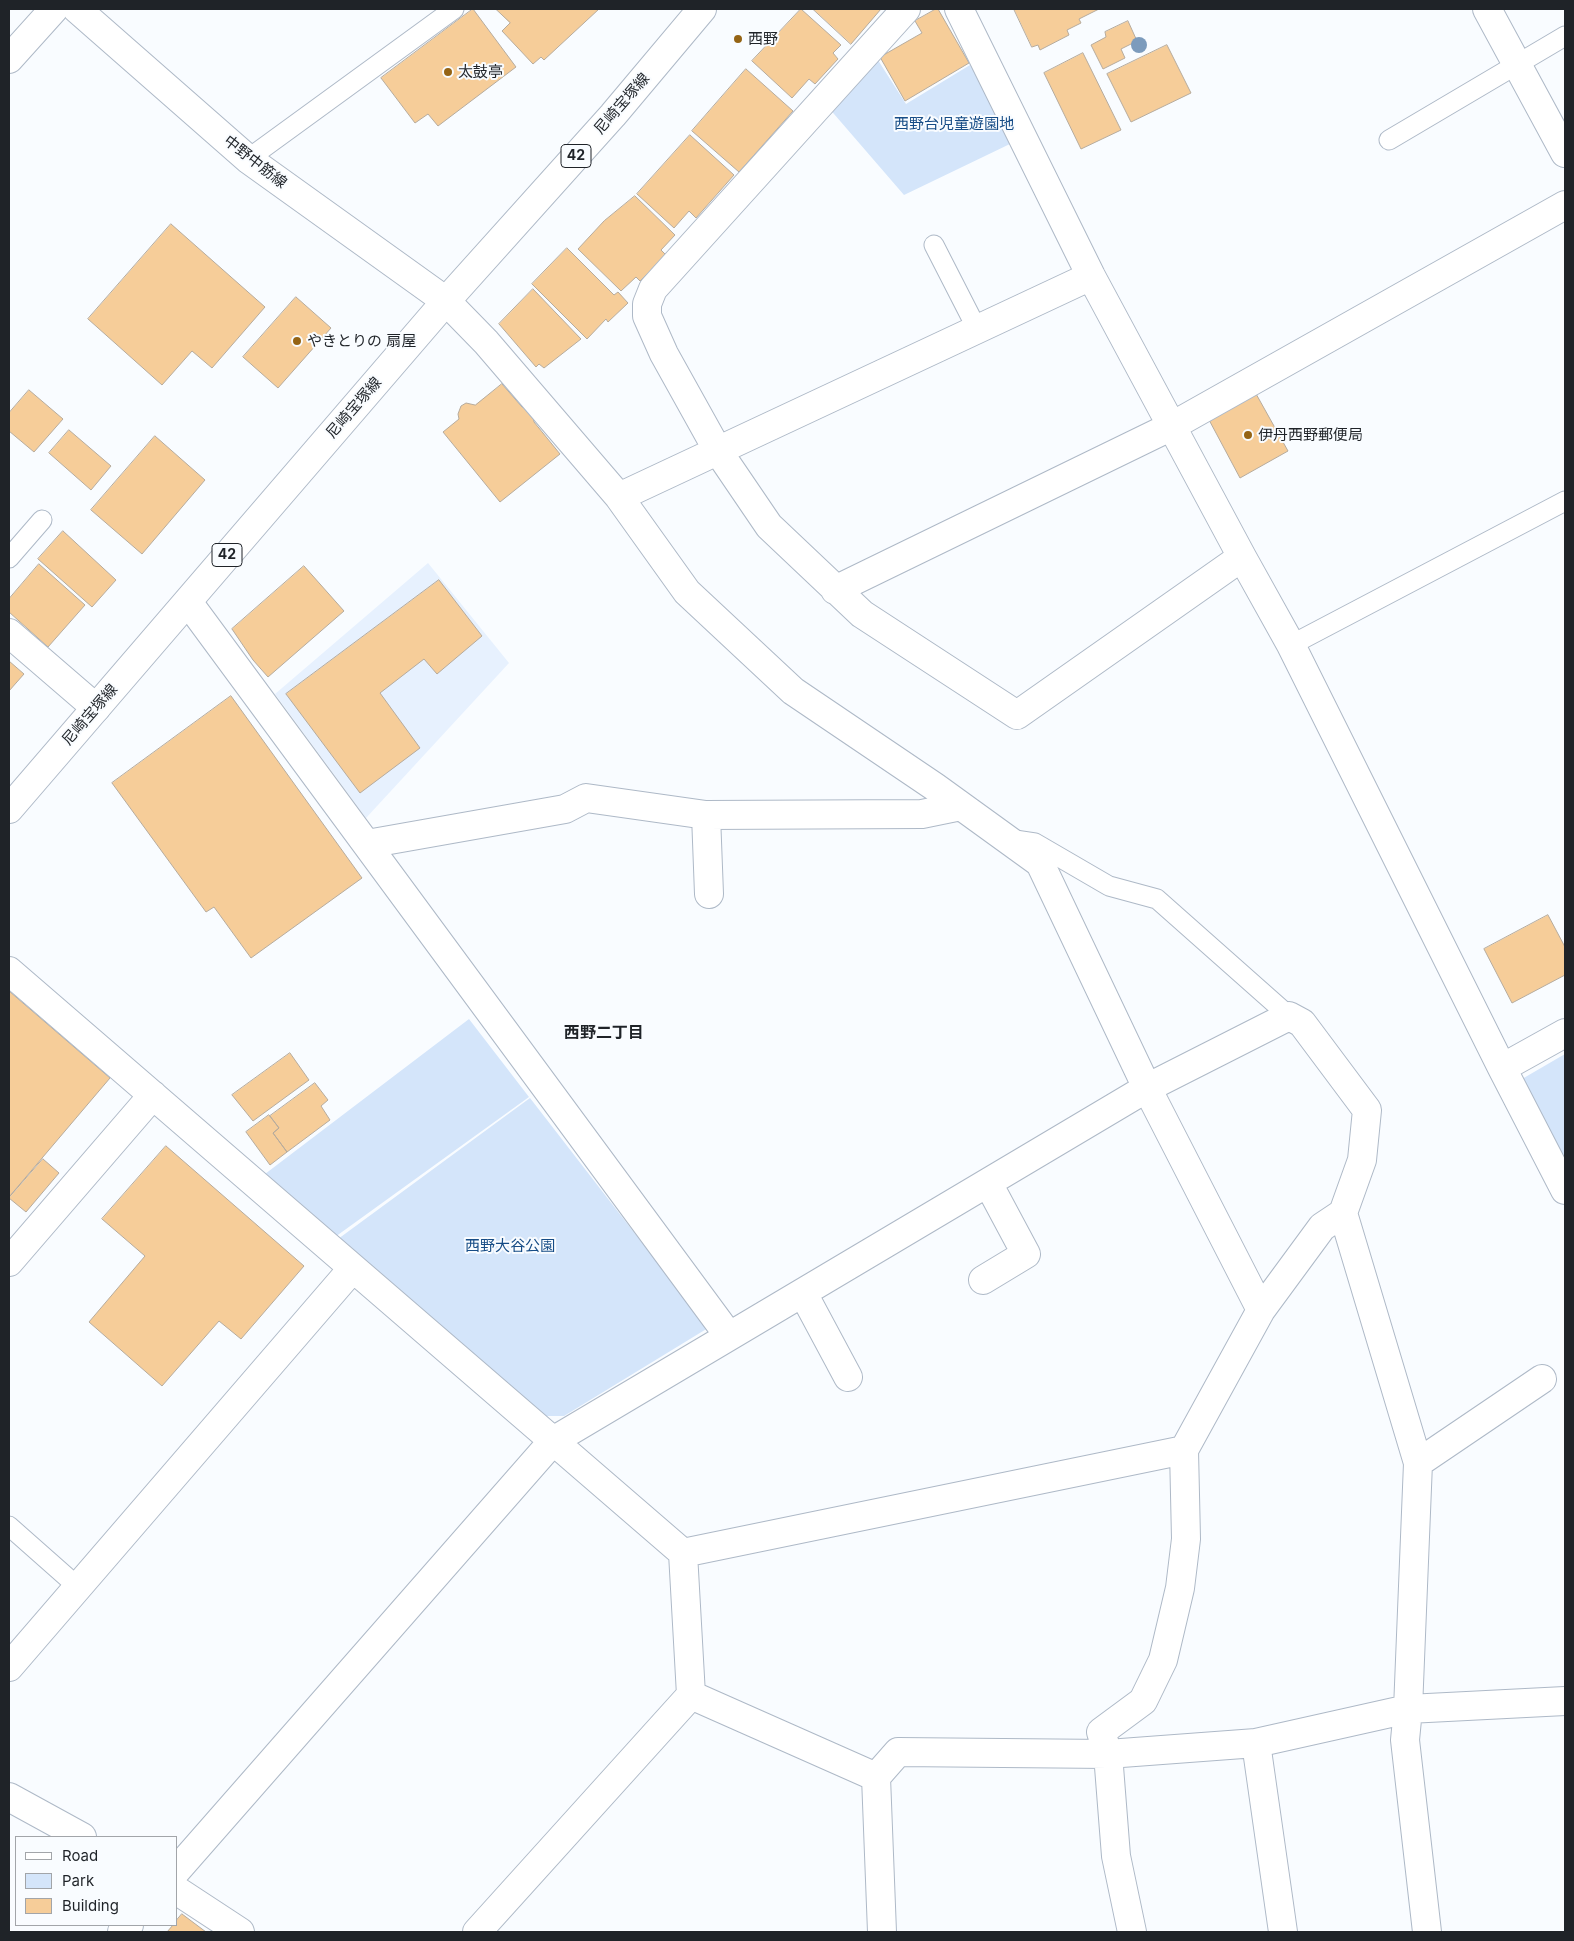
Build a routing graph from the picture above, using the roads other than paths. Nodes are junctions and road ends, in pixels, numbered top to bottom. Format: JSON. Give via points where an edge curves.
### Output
{"nodes":[{"id":1,"x":54,"y":9,"type":"edge"},
{"id":2,"x":77,"y":9,"type":"edge"},
{"id":3,"x":454,"y":9,"type":"edge"},
{"id":4,"x":702,"y":9,"type":"edge"},
{"id":5,"x":906,"y":9,"type":"edge"},
{"id":6,"x":959,"y":9,"type":"edge"},
{"id":7,"x":1487,"y":9,"type":"edge"},
{"id":8,"x":1565,"y":36,"type":"edge"},
{"id":9,"x":9,"y":59,"type":"edge"},
{"id":10,"x":1516,"y":64,"type":"junction"},
{"id":11,"x":1389,"y":140,"type":"dead end"},
{"id":12,"x":1565,"y":153,"type":"edge"},
{"id":13,"x":248,"y":159,"type":"junction"},
{"id":14,"x":1565,"y":206,"type":"edge"},
{"id":15,"x":934,"y":245,"type":"dead end"},
{"id":16,"x":1091,"y":276,"type":"junction"},
{"id":17,"x":446,"y":301,"type":"junction"},
{"id":18,"x":977,"y":329,"type":"junction"},
{"id":19,"x":1172,"y":426,"type":"junction"},
{"id":20,"x":718,"y":451,"type":"junction"},
{"id":21,"x":619,"y":498,"type":"junction"},
{"id":22,"x":1565,"y":501,"type":"edge"},
{"id":23,"x":42,"y":520,"type":"dead end"},
{"id":24,"x":1242,"y":557,"type":"junction"},
{"id":25,"x":9,"y":558,"type":"edge"},
{"id":26,"x":835,"y":590,"type":"junction"},
{"id":27,"x":188,"y":602,"type":"junction"},
{"id":28,"x":9,"y":633,"type":"edge"},
{"id":29,"x":1291,"y":645,"type":"junction"},
{"id":30,"x":96,"y":708,"type":"junction"},
{"id":31,"x":961,"y":806,"type":"junction"},
{"id":32,"x":9,"y":809,"type":"edge"},
{"id":33,"x":706,"y":815,"type":"junction"},
{"id":34,"x":1007,"y":839,"type":"junction"},
{"id":35,"x":367,"y":844,"type":"junction"},
{"id":36,"x":709,"y":894,"type":"dead end"},
{"id":37,"x":9,"y":971,"type":"edge"},
{"id":38,"x":1288,"y":1016,"type":"junction"},
{"id":39,"x":1565,"y":1033,"type":"edge"},
{"id":40,"x":1502,"y":1068,"type":"junction"},
{"id":41,"x":1147,"y":1088,"type":"junction"},
{"id":42,"x":153,"y":1095,"type":"junction"},
{"id":43,"x":988,"y":1182,"type":"junction"},
{"id":44,"x":1565,"y":1190,"type":"edge"},
{"id":45,"x":1343,"y":1213,"type":"junction"},
{"id":46,"x":9,"y":1262,"type":"edge"},
{"id":47,"x":353,"y":1268,"type":"junction"},
{"id":48,"x":983,"y":1280,"type":"dead end"},
{"id":49,"x":803,"y":1293,"type":"junction"},
{"id":50,"x":1261,"y":1310,"type":"junction"},
{"id":51,"x":729,"y":1336,"type":"junction"},
{"id":52,"x":848,"y":1377,"type":"dead end"},
{"id":53,"x":1542,"y":1380,"type":"dead end"},
{"id":54,"x":553,"y":1441,"type":"junction"},
{"id":55,"x":1184,"y":1450,"type":"junction"},
{"id":56,"x":1418,"y":1463,"type":"junction"},
{"id":57,"x":9,"y":1526,"type":"edge"},
{"id":58,"x":682,"y":1553,"type":"junction"},
{"id":59,"x":78,"y":1588,"type":"junction"},
{"id":60,"x":9,"y":1667,"type":"edge"},
{"id":61,"x":691,"y":1695,"type":"junction"},
{"id":62,"x":1565,"y":1701,"type":"edge"},
{"id":63,"x":1408,"y":1709,"type":"junction"},
{"id":64,"x":1256,"y":1743,"type":"junction"},
{"id":65,"x":1108,"y":1754,"type":"junction"},
{"id":66,"x":876,"y":1777,"type":"junction"},
{"id":67,"x":9,"y":1797,"type":"edge"},
{"id":68,"x":80,"y":1836,"type":"edge"},
{"id":69,"x":178,"y":1868,"type":"edge"},
{"id":70,"x":178,"y":1891,"type":"edge"},
{"id":71,"x":240,"y":1932,"type":"edge"},
{"id":72,"x":477,"y":1932,"type":"edge"},
{"id":73,"x":882,"y":1932,"type":"edge"},
{"id":74,"x":1132,"y":1932,"type":"edge"},
{"id":75,"x":1283,"y":1932,"type":"edge"},
{"id":76,"x":1427,"y":1932,"type":"edge"}],
"edges":[{"from":1,"to":9,"type":"street"},
{"from":2,"to":13,"type":"street","name":"中野中筋線"},
{"from":3,"to":13,"type":"lane"},
{"from":4,"to":17,"type":"street","name":"尼崎宝塚線","number":"42"},
{"from":5,"to":20,"type":"street","via":[[653,289],[647,304],[647,316],[664,354]]},
{"from":6,"to":16,"type":"street"},
{"from":7,"to":10,"type":"street"},
{"from":8,"to":10,"type":"lane"},
{"from":10,"to":11,"type":"lane"},
{"from":10,"to":12,"type":"street"},
{"from":13,"to":17,"type":"street","name":"中野中筋線"},
{"from":14,"to":19,"type":"street"},
{"from":15,"to":18,"type":"lane"},
{"from":16,"to":18,"type":"street"},
{"from":16,"to":19,"type":"street"},
{"from":17,"to":21,"type":"street","name":"中野中筋線","via":[[486,342]]},
{"from":17,"to":27,"type":"street","name":"尼崎宝塚線","number":"42"},
{"from":18,"to":20,"type":"street"},
{"from":19,"to":24,"type":"street"},
{"from":19,"to":26,"type":"street"},
{"from":20,"to":21,"type":"street"},
{"from":20,"to":26,"type":"street","via":[[769,526]]},
{"from":21,"to":31,"type":"street","name":"中野中筋線","via":[[687,592],[793,691]]},
{"from":22,"to":29,"type":"lane"},
{"from":23,"to":25,"type":"lane"},
{"from":24,"to":26,"type":"street","via":[[1017,716],[862,614]]},
{"from":24,"to":29,"type":"street"},
{"from":27,"to":30,"type":"street","name":"尼崎宝塚線","number":"42"},
{"from":27,"to":35,"type":"street"},
{"from":28,"to":30,"type":"street"},
{"from":29,"to":40,"type":"street"},
{"from":30,"to":32,"type":"street","name":"尼崎宝塚線","number":"42"},
{"from":31,"to":33,"type":"street","via":[[922,814]]},
{"from":31,"to":34,"type":"street","name":"中野中筋線"},
{"from":33,"to":35,"type":"street","via":[[586,798],[565,809]]},
{"from":33,"to":36,"type":"street"},
{"from":34,"to":38,"type":"lane","via":[[1035,843],[1109,886],[1157,898]]},
{"from":34,"to":41,"type":"street","name":"中野中筋線","via":[[1040,863]]},
{"from":35,"to":51,"type":"street"},
{"from":37,"to":42,"type":"street"},
{"from":38,"to":41,"type":"street"},
{"from":38,"to":45,"type":"street","via":[[1302,1023],[1367,1110],[1362,1160]]},
{"from":39,"to":40,"type":"street"},
{"from":40,"to":44,"type":"street"},
{"from":41,"to":43,"type":"street"},
{"from":41,"to":50,"type":"street","name":"中野中筋線"},
{"from":42,"to":46,"type":"street"},
{"from":42,"to":47,"type":"street"},
{"from":43,"to":48,"type":"street","via":[[1026,1254]]},
{"from":43,"to":49,"type":"street"},
{"from":45,"to":50,"type":"street","via":[[1322,1227]]},
{"from":45,"to":56,"type":"street"},
{"from":47,"to":54,"type":"street"},
{"from":47,"to":59,"type":"street"},
{"from":49,"to":51,"type":"street"},
{"from":49,"to":52,"type":"street"},
{"from":50,"to":55,"type":"street"},
{"from":51,"to":54,"type":"street"},
{"from":53,"to":56,"type":"street"},
{"from":54,"to":58,"type":"street"},
{"from":54,"to":69,"type":"street"},
{"from":55,"to":58,"type":"street"},
{"from":55,"to":65,"type":"street","via":[[1186,1539],[1180,1588],[1163,1660],[1143,1700],[1101,1732]]},
{"from":56,"to":63,"type":"street"},
{"from":57,"to":59,"type":"lane"},
{"from":58,"to":61,"type":"street"},
{"from":59,"to":60,"type":"street"},
{"from":61,"to":66,"type":"street"},
{"from":61,"to":72,"type":"street"},
{"from":62,"to":63,"type":"street"},
{"from":63,"to":64,"type":"street"},
{"from":63,"to":76,"type":"street","via":[[1405,1740]]},
{"from":64,"to":65,"type":"street"},
{"from":64,"to":75,"type":"street"},
{"from":65,"to":66,"type":"street","via":[[898,1752]]},
{"from":65,"to":74,"type":"street","via":[[1116,1856]]},
{"from":66,"to":73,"type":"street"},
{"from":67,"to":68,"type":"street"},
{"from":70,"to":71,"type":"street"}]}
